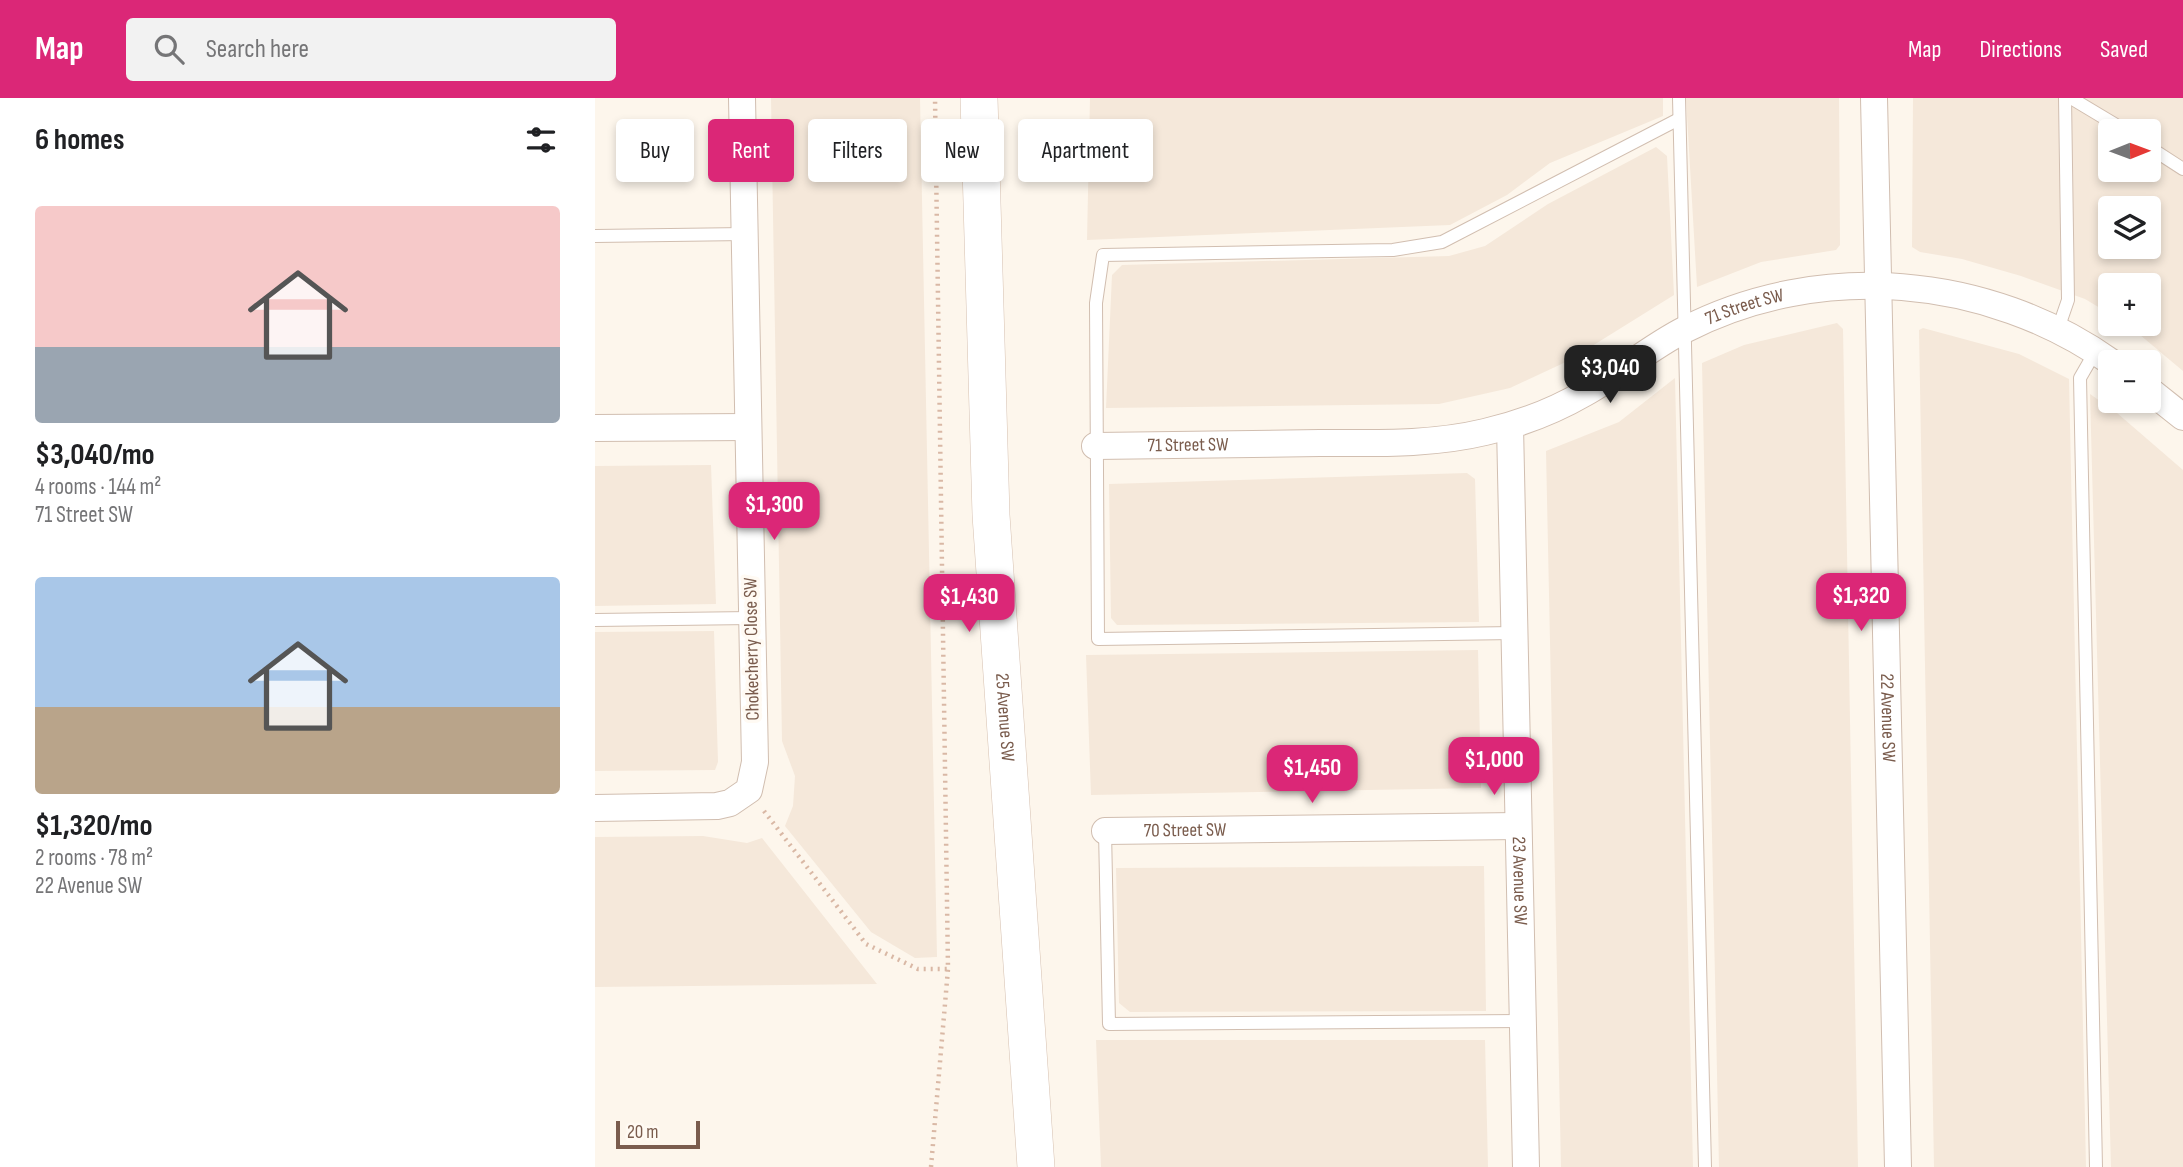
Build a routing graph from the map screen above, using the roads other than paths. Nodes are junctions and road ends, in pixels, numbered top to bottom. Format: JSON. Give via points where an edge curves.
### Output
{"nodes":[{"id":1,"x":742,"y":98,"type":"edge"},
{"id":2,"x":979,"y":98,"type":"edge"},
{"id":3,"x":1679,"y":98,"type":"edge"},
{"id":4,"x":1874,"y":98,"type":"edge"},
{"id":5,"x":2065,"y":98,"type":"edge"},
{"id":6,"x":2071,"y":98,"type":"edge"},
{"id":7,"x":1679,"y":119,"type":"junction"},
{"id":8,"x":2106,"y":119,"type":"edge"},
{"id":9,"x":2161,"y":155,"type":"edge"},
{"id":10,"x":2183,"y":169,"type":"edge"},
{"id":11,"x":744,"y":234,"type":"junction"},
{"id":12,"x":595,"y":236,"type":"edge"},
{"id":13,"x":1877,"y":287,"type":"junction"},
{"id":14,"x":1686,"y":329,"type":"junction"},
{"id":15,"x":2058,"y":329,"type":"junction"},
{"id":16,"x":2098,"y":354,"type":"edge"},
{"id":17,"x":2098,"y":362,"type":"edge"},
{"id":18,"x":2161,"y":400,"type":"edge"},
{"id":19,"x":2183,"y":417,"type":"edge"},
{"id":20,"x":1510,"y":426,"type":"junction"},
{"id":21,"x":748,"y":427,"type":"junction"},
{"id":22,"x":595,"y":428,"type":"edge"},
{"id":23,"x":1095,"y":446,"type":"junction"},
{"id":24,"x":751,"y":618,"type":"junction"},
{"id":25,"x":595,"y":620,"type":"edge"},
{"id":26,"x":1514,"y":633,"type":"junction"},
{"id":27,"x":595,"y":808,"type":"edge"},
{"id":28,"x":1518,"y":827,"type":"junction"},
{"id":29,"x":1105,"y":831,"type":"joint"},
{"id":30,"x":1522,"y":1021,"type":"junction"},
{"id":31,"x":1036,"y":1167,"type":"edge"},
{"id":32,"x":1525,"y":1167,"type":"edge"},
{"id":33,"x":1705,"y":1167,"type":"edge"},
{"id":34,"x":1898,"y":1167,"type":"edge"},
{"id":35,"x":2096,"y":1167,"type":"edge"}],
"edges":[{"from":1,"to":11,"type":"street","name":"Chokecherry Close SW"},
{"from":2,"to":31,"type":"main road","name":"25 Avenue SW","via":[[993,542]]},
{"from":3,"to":7,"type":"lane"},
{"from":4,"to":13,"type":"street","name":"22 Avenue SW"},
{"from":5,"to":15,"type":"lane","via":[[2068,300]]},
{"from":6,"to":8,"type":"lane"},
{"from":7,"to":14,"type":"lane"},
{"from":7,"to":23,"type":"lane","via":[[1442,242],[1393,250],[1103,255],[1095,303]]},
{"from":9,"to":10,"type":"lane"},
{"from":11,"to":12,"type":"lane"},
{"from":11,"to":21,"type":"street","name":"Chokecherry Close SW"},
{"from":13,"to":14,"type":"street","name":"71 Street SW","via":[[1777,296]]},
{"from":13,"to":15,"type":"street","name":"71 Street SW","via":[[1959,293]]},
{"from":13,"to":34,"type":"street","name":"22 Avenue SW"},
{"from":14,"to":20,"type":"street","name":"71 Street SW","via":[[1585,393]]},
{"from":14,"to":33,"type":"lane"},
{"from":15,"to":16,"type":"street","name":"71 Street SW"},
{"from":17,"to":35,"type":"lane","via":[[2080,378]]},
{"from":18,"to":19,"type":"street"},
{"from":20,"to":23,"type":"street","name":"71 Street SW","via":[[1417,442]]},
{"from":20,"to":26,"type":"street","name":"23 Avenue SW"},
{"from":21,"to":22,"type":"street"},
{"from":21,"to":24,"type":"street","name":"Chokecherry Close SW"},
{"from":23,"to":26,"type":"lane","via":[[1098,639]]},
{"from":24,"to":25,"type":"lane"},
{"from":24,"to":27,"type":"street","name":"Chokecherry Close SW","via":[[755,762],[749,790],[717,806]]},
{"from":26,"to":28,"type":"street","name":"23 Avenue SW"},
{"from":28,"to":29,"type":"street","name":"70 Street SW"},
{"from":28,"to":30,"type":"street","name":"23 Avenue SW"},
{"from":29,"to":30,"type":"lane","via":[[1109,1024]]},
{"from":30,"to":32,"type":"street","name":"23 Avenue SW"}]}
